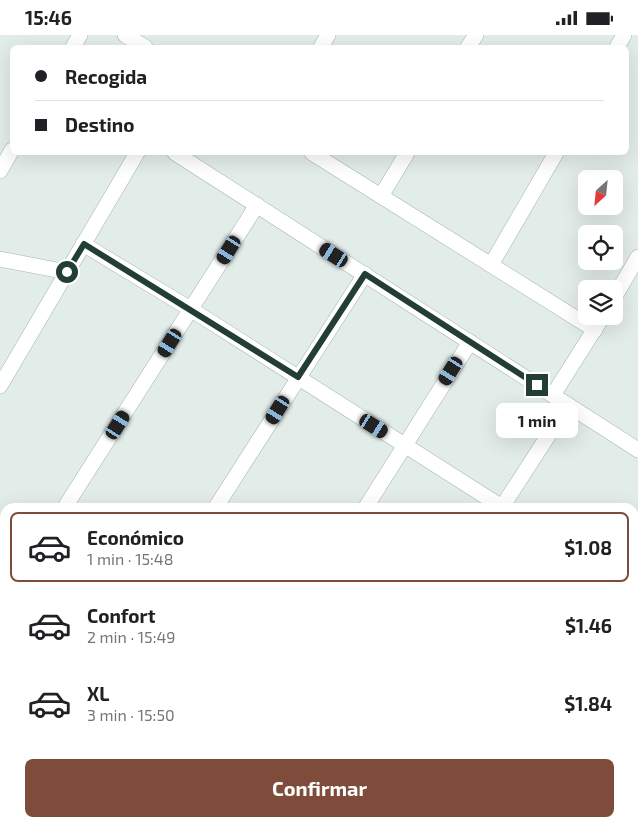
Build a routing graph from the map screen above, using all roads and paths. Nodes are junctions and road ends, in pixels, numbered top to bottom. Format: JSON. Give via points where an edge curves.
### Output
{"nodes":[{"id":1,"x":125,"y":35,"type":"edge"},
{"id":2,"x":142,"y":45,"type":"edge"},
{"id":3,"x":10,"y":154,"type":"edge"},
{"id":4,"x":136,"y":155,"type":"edge"},
{"id":5,"x":177,"y":155,"type":"edge"},
{"id":6,"x":315,"y":155,"type":"edge"},
{"id":7,"x":405,"y":155,"type":"edge"},
{"id":8,"x":555,"y":155,"type":"edge"},
{"id":9,"x":0,"y":171,"type":"edge"},
{"id":10,"x":381,"y":196,"type":"junction"},
{"id":11,"x":257,"y":205,"type":"junction"},
{"id":12,"x":84,"y":244,"type":"junction"},
{"id":13,"x":638,"y":257,"type":"edge"},
{"id":14,"x":0,"y":259,"type":"edge"},
{"id":15,"x":491,"y":265,"type":"junction"},
{"id":16,"x":67,"y":272,"type":"junction"},
{"id":17,"x":365,"y":274,"type":"junction"},
{"id":18,"x":623,"y":283,"type":"edge"},
{"id":19,"x":192,"y":310,"type":"junction"},
{"id":20,"x":598,"y":325,"type":"edge"},
{"id":21,"x":595,"y":330,"type":"junction"},
{"id":22,"x":470,"y":342,"type":"junction"},
{"id":23,"x":298,"y":377,"type":"junction"},
{"id":24,"x":0,"y":387,"type":"edge"},
{"id":25,"x":554,"y":395,"type":"junction"},
{"id":26,"x":568,"y":405,"type":"junction"},
{"id":27,"x":404,"y":445,"type":"junction"},
{"id":28,"x":638,"y":450,"type":"edge"},
{"id":29,"x":68,"y":503,"type":"edge"},
{"id":30,"x":219,"y":503,"type":"edge"},
{"id":31,"x":368,"y":503,"type":"edge"},
{"id":32,"x":496,"y":503,"type":"edge"},
{"id":33,"x":505,"y":503,"type":"edge"}],
"edges":[{"from":1,"to":2,"type":"street"},
{"from":3,"to":9,"type":"street"},
{"from":4,"to":12,"type":"street"},
{"from":5,"to":11,"type":"street"},
{"from":6,"to":10,"type":"street"},
{"from":7,"to":10,"type":"street"},
{"from":8,"to":15,"type":"street"},
{"from":10,"to":15,"type":"street"},
{"from":11,"to":17,"type":"street"},
{"from":11,"to":19,"type":"street"},
{"from":12,"to":16,"type":"street"},
{"from":12,"to":19,"type":"street"},
{"from":13,"to":18,"type":"street"},
{"from":14,"to":16,"type":"street"},
{"from":15,"to":21,"type":"street"},
{"from":16,"to":24,"type":"street"},
{"from":17,"to":22,"type":"street"},
{"from":17,"to":23,"type":"street"},
{"from":19,"to":23,"type":"street"},
{"from":19,"to":29,"type":"street"},
{"from":20,"to":21,"type":"street"},
{"from":21,"to":25,"type":"street"},
{"from":22,"to":25,"type":"street"},
{"from":22,"to":27,"type":"street"},
{"from":23,"to":27,"type":"street"},
{"from":23,"to":30,"type":"street"},
{"from":25,"to":26,"type":"street"},
{"from":26,"to":28,"type":"street"},
{"from":26,"to":33,"type":"street"},
{"from":27,"to":31,"type":"street"},
{"from":27,"to":32,"type":"street"}]}
